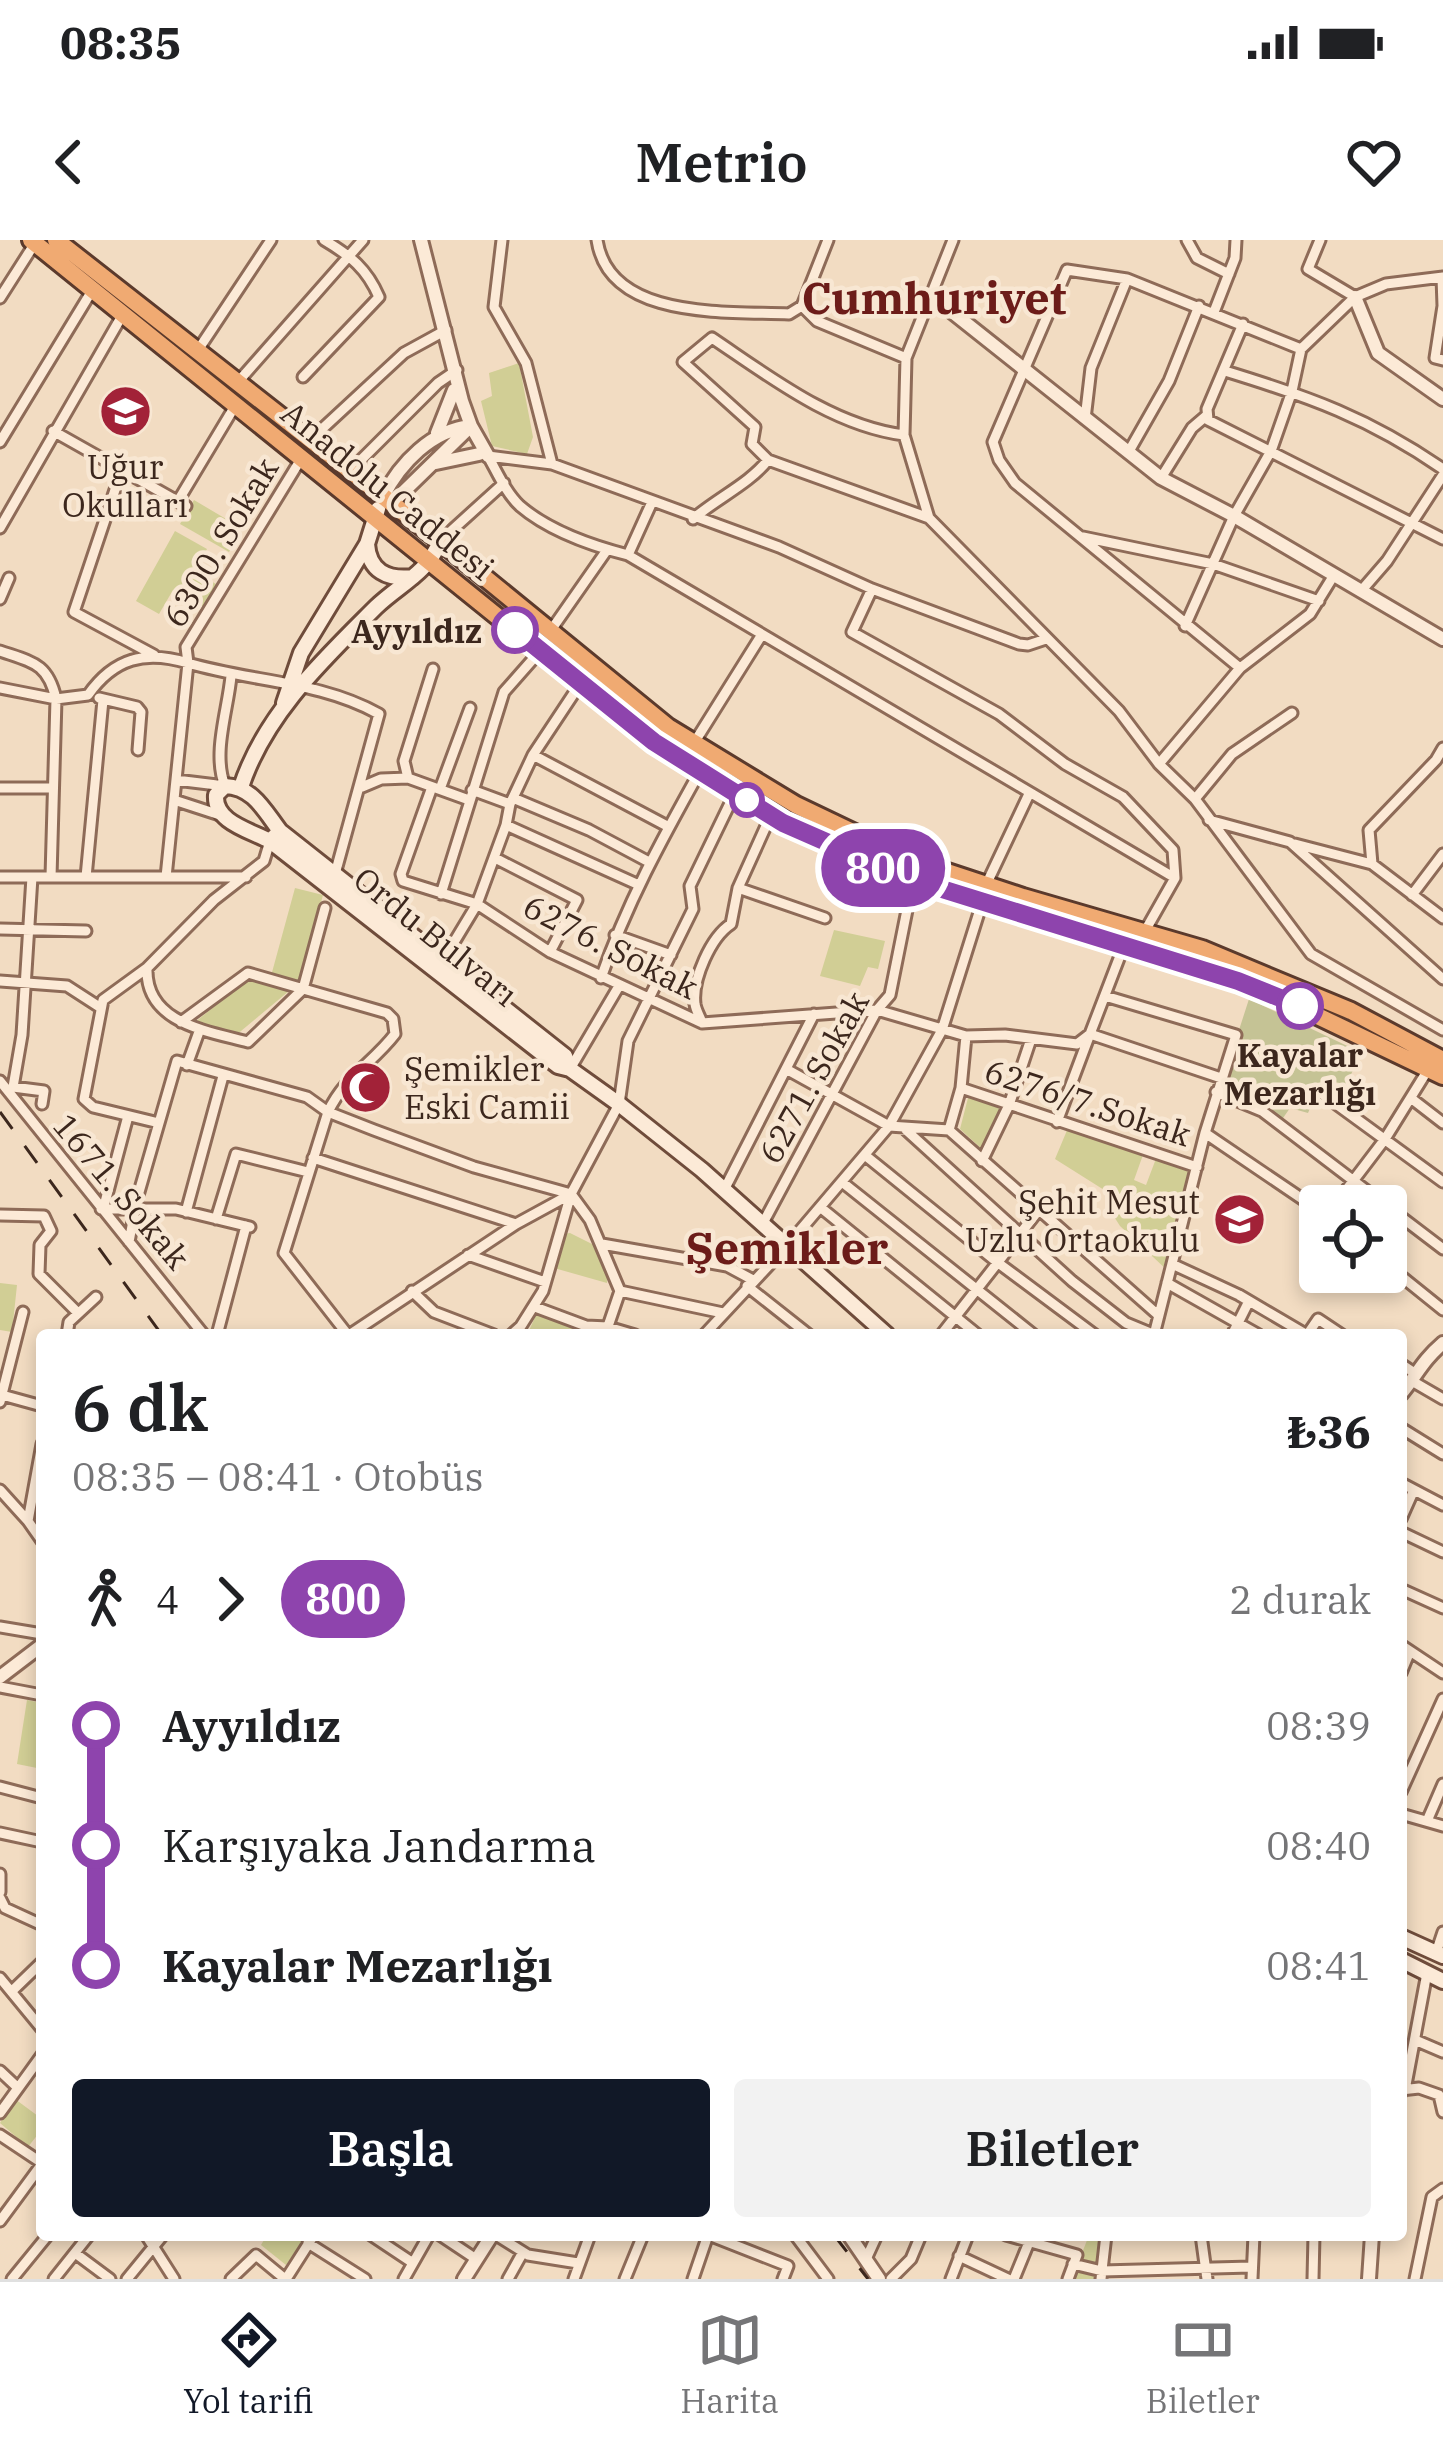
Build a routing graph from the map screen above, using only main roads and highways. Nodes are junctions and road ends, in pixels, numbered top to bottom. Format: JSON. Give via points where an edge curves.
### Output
{"nodes":[{"id":1,"x":56,"y":240,"type":"edge"},
{"id":2,"x":33,"y":242,"type":"edge"},
{"id":3,"x":387,"y":500,"type":"junction"},
{"id":4,"x":375,"y":518,"type":"junction"},
{"id":5,"x":440,"y":541,"type":"junction"},
{"id":6,"x":367,"y":544,"type":"junction"},
{"id":7,"x":432,"y":562,"type":"junction"},
{"id":8,"x":414,"y":577,"type":"junction"},
{"id":9,"x":296,"y":685,"type":"junction"},
{"id":10,"x":233,"y":787,"type":"junction"},
{"id":11,"x":275,"y":836,"type":"junction"},
{"id":12,"x":984,"y":893,"type":"junction"},
{"id":13,"x":1438,"y":1068,"type":"edge"},
{"id":14,"x":570,"y":1069,"type":"junction"},
{"id":15,"x":880,"y":1329,"type":"edge"},
{"id":16,"x":1407,"y":1940,"type":"edge"},
{"id":17,"x":1440,"y":1955,"type":"edge"},
{"id":18,"x":1407,"y":1963,"type":"edge"},
{"id":19,"x":1443,"y":1981,"type":"edge"}],
"edges":[{"from":1,"to":3,"type":"highway","name":"Anadolu Caddesi"},
{"from":2,"to":4,"type":"highway","name":"Anadolu Caddesi"},
{"from":3,"to":4,"type":"main road"},
{"from":3,"to":5,"type":"highway","name":"Anadolu Caddesi"},
{"from":4,"to":6,"type":"main road"},
{"from":4,"to":7,"type":"highway","name":"Anadolu Caddesi"},
{"from":5,"to":7,"type":"main road"},
{"from":5,"to":12,"type":"highway","name":"Anadolu Caddesi","via":[[668,728],[796,805]]},
{"from":6,"to":8,"type":"main road","via":[[380,572]]},
{"from":6,"to":9,"type":"main road","via":[[302,653]]},
{"from":7,"to":8,"type":"main road"},
{"from":7,"to":12,"type":"highway","name":"Anadolu Caddesi","via":[[654,742],[735,794],[913,880]]},
{"from":8,"to":9,"type":"main road"},
{"from":9,"to":10,"type":"main road"},
{"from":10,"to":11,"type":"main road","name":"Ordu Bulvarı","via":[[250,792]]},
{"from":10,"to":11,"type":"main road","name":"Ordu Bulvarı","via":[[214,800],[220,816]]},
{"from":11,"to":14,"type":"main road","name":"Ordu Bulvarı"},
{"from":11,"to":14,"type":"main road","name":"Ordu Bulvarı","via":[[335,874],[565,1056]]},
{"from":12,"to":13,"type":"highway","name":"Anadolu Caddesi","via":[[1123,948],[1259,988]]},
{"from":12,"to":13,"type":"highway","name":"Anadolu Caddesi","via":[[1202,949],[1351,1011]]},
{"from":14,"to":15,"type":"main road","name":"Ordu Bulvarı","via":[[724,1190]]},
{"from":16,"to":17,"type":"main road"},
{"from":18,"to":19,"type":"main road"}]}
